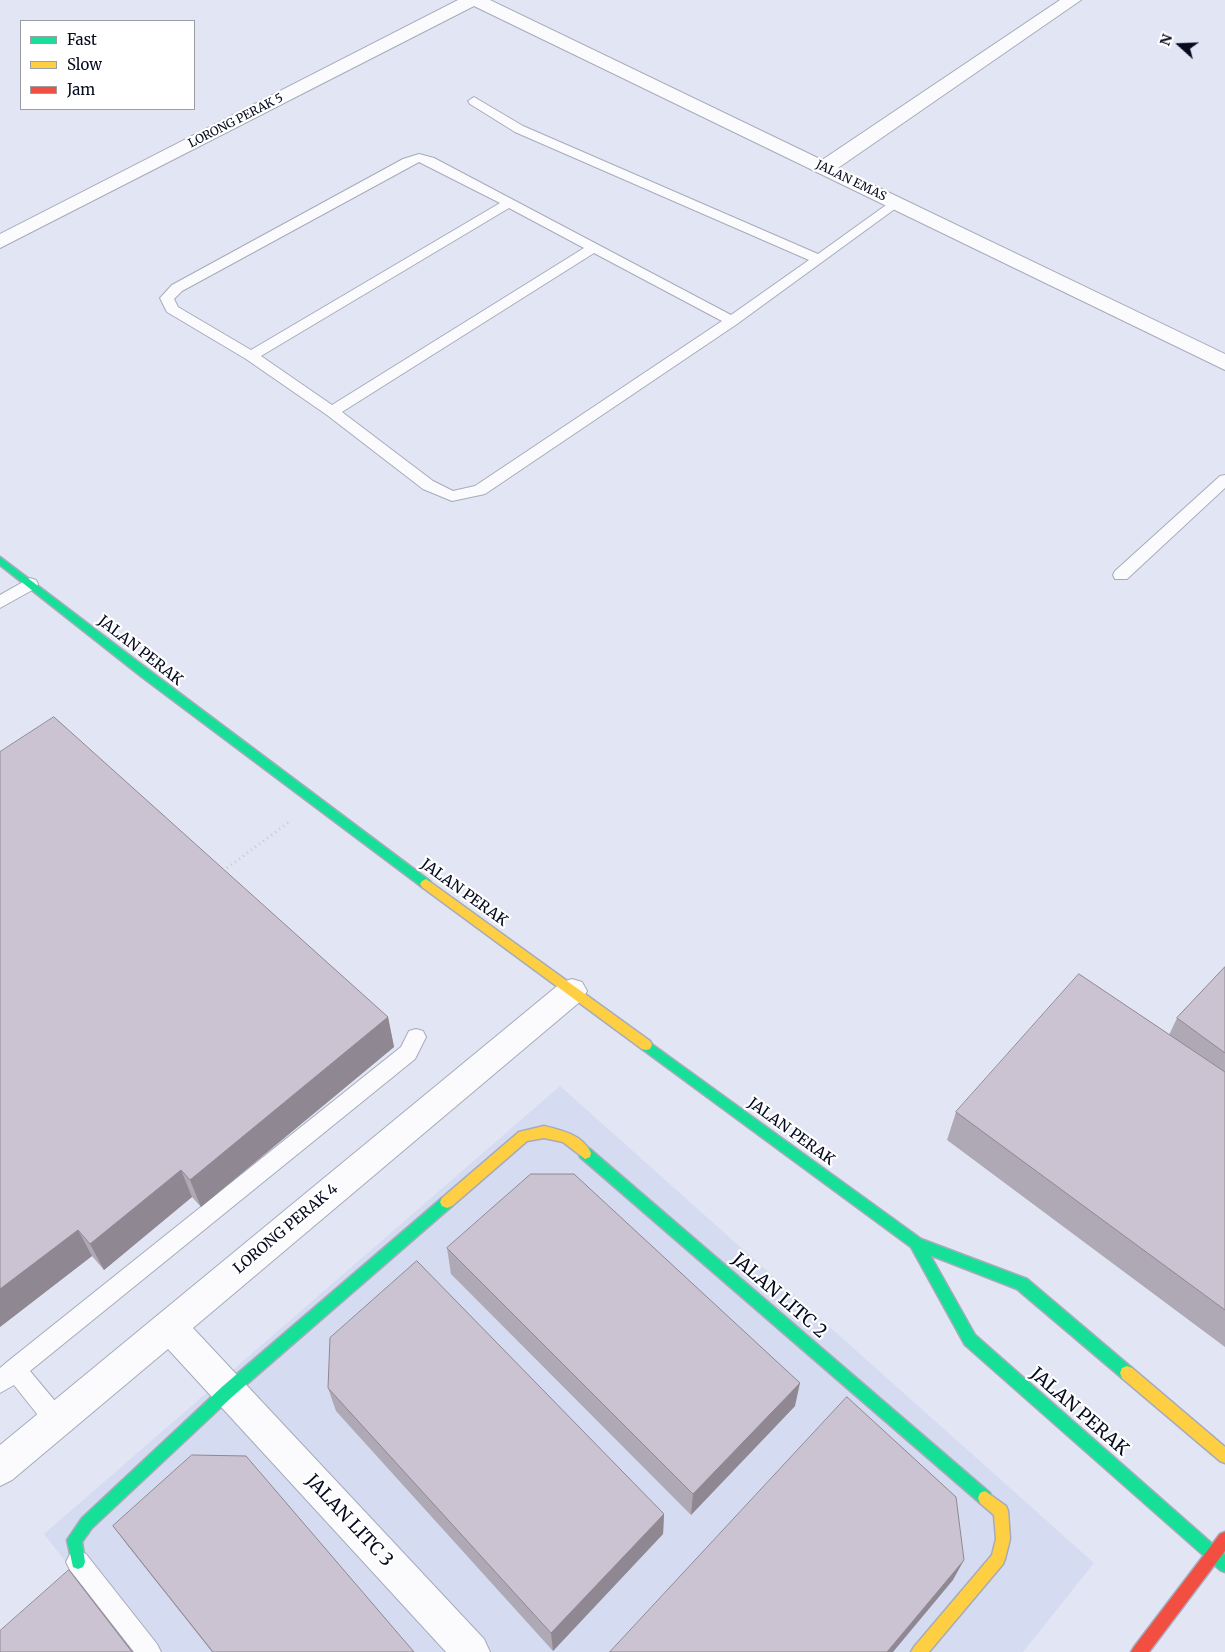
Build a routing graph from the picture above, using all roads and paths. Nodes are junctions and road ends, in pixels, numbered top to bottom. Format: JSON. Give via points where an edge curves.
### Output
{"nodes":[{"id":1,"x":471,"y":0,"type":"edge"},
{"id":2,"x":476,"y":0,"type":"edge"},
{"id":3,"x":1072,"y":0,"type":"edge"},
{"id":4,"x":474,"y":101,"type":"dead end"},
{"id":5,"x":824,"y":168,"type":"junction"},
{"id":6,"x":509,"y":203,"type":"junction"},
{"id":7,"x":897,"y":203,"type":"junction"},
{"id":8,"x":0,"y":242,"type":"edge"},
{"id":9,"x":593,"y":248,"type":"junction"},
{"id":10,"x":818,"y":259,"type":"junction"},
{"id":11,"x":732,"y":321,"type":"junction"},
{"id":12,"x":251,"y":356,"type":"junction"},
{"id":13,"x":1225,"y":363,"type":"edge"},
{"id":14,"x":332,"y":412,"type":"junction"},
{"id":15,"x":1225,"y":480,"type":"edge"},
{"id":16,"x":0,"y":560,"type":"edge"},
{"id":17,"x":1121,"y":575,"type":"dead end"},
{"id":18,"x":30,"y":584,"type":"junction"},
{"id":19,"x":0,"y":602,"type":"edge"},
{"id":20,"x":294,"y":819,"type":"dead end"},
{"id":21,"x":227,"y":868,"type":"dead end"},
{"id":22,"x":572,"y":991,"type":"junction"},
{"id":23,"x":416,"y":1038,"type":"dead end"},
{"id":24,"x":916,"y":1243,"type":"junction"},
{"id":25,"x":170,"y":1327,"type":"junction"},
{"id":26,"x":8,"y":1375,"type":"edge"},
{"id":27,"x":228,"y":1391,"type":"junction"},
{"id":28,"x":57,"y":1421,"type":"junction"},
{"id":29,"x":1225,"y":1456,"type":"edge"},
{"id":30,"x":0,"y":1468,"type":"edge"},
{"id":31,"x":1225,"y":1539,"type":"edge"},
{"id":32,"x":1213,"y":1554,"type":"junction"},
{"id":33,"x":78,"y":1562,"type":"joint"},
{"id":34,"x":1225,"y":1565,"type":"edge"},
{"id":35,"x":149,"y":1652,"type":"edge"},
{"id":36,"x":471,"y":1652,"type":"edge"},
{"id":37,"x":919,"y":1652,"type":"edge"},
{"id":38,"x":1139,"y":1652,"type":"edge"}],
"edges":[{"from":1,"to":8,"type":"street","name":"LORONG PERAK 5"},
{"from":2,"to":5,"type":"street","name":"JALAN EMAS"},
{"from":3,"to":5,"type":"street"},
{"from":4,"to":10,"type":"lane","via":[[519,129]]},
{"from":5,"to":7,"type":"street","name":"JALAN EMAS"},
{"from":6,"to":9,"type":"lane"},
{"from":6,"to":12,"type":"lane"},
{"from":6,"to":12,"type":"lane","via":[[430,161],[418,158],[177,288],[167,298],[172,309]]},
{"from":7,"to":10,"type":"lane"},
{"from":7,"to":13,"type":"street","name":"JALAN EMAS"},
{"from":9,"to":11,"type":"lane"},
{"from":9,"to":14,"type":"lane"},
{"from":10,"to":11,"type":"lane"},
{"from":11,"to":14,"type":"lane","via":[[480,490],[452,496],[428,485]]},
{"from":12,"to":14,"type":"lane"},
{"from":15,"to":17,"type":"lane"},
{"from":16,"to":18,"type":"street","name":"JALAN PERAK"},
{"from":18,"to":19,"type":"lane"},
{"from":18,"to":22,"type":"street","name":"JALAN PERAK","via":[[316,803]]},
{"from":20,"to":21,"type":"path"},
{"from":22,"to":24,"type":"street","name":"JALAN PERAK"},
{"from":22,"to":25,"type":"street","name":"LORONG PERAK 4"},
{"from":23,"to":26,"type":"lane","via":[[408,1053]]},
{"from":24,"to":29,"type":"street","name":"JALAN PERAK","via":[[1022,1284]]},
{"from":24,"to":32,"type":"street","name":"JALAN PERAK","via":[[970,1340]]},
{"from":25,"to":27,"type":"street","name":"JALAN LITC 3"},
{"from":25,"to":28,"type":"street","name":"LORONG PERAK 4"},
{"from":26,"to":28,"type":"lane"},
{"from":27,"to":33,"type":"street","via":[[87,1523],[74,1540]]},
{"from":27,"to":36,"type":"street","name":"JALAN LITC 3"},
{"from":27,"to":37,"type":"street","name":"JALAN LITC 2","via":[[524,1136],[544,1132],[566,1137],[1001,1511],[1002,1539],[998,1560]]},
{"from":28,"to":30,"type":"street","name":"LORONG PERAK 4"},
{"from":31,"to":32,"type":"street"},
{"from":32,"to":34,"type":"street","name":"JALAN PERAK"},
{"from":32,"to":38,"type":"street"},
{"from":33,"to":35,"type":"lane"}]}
